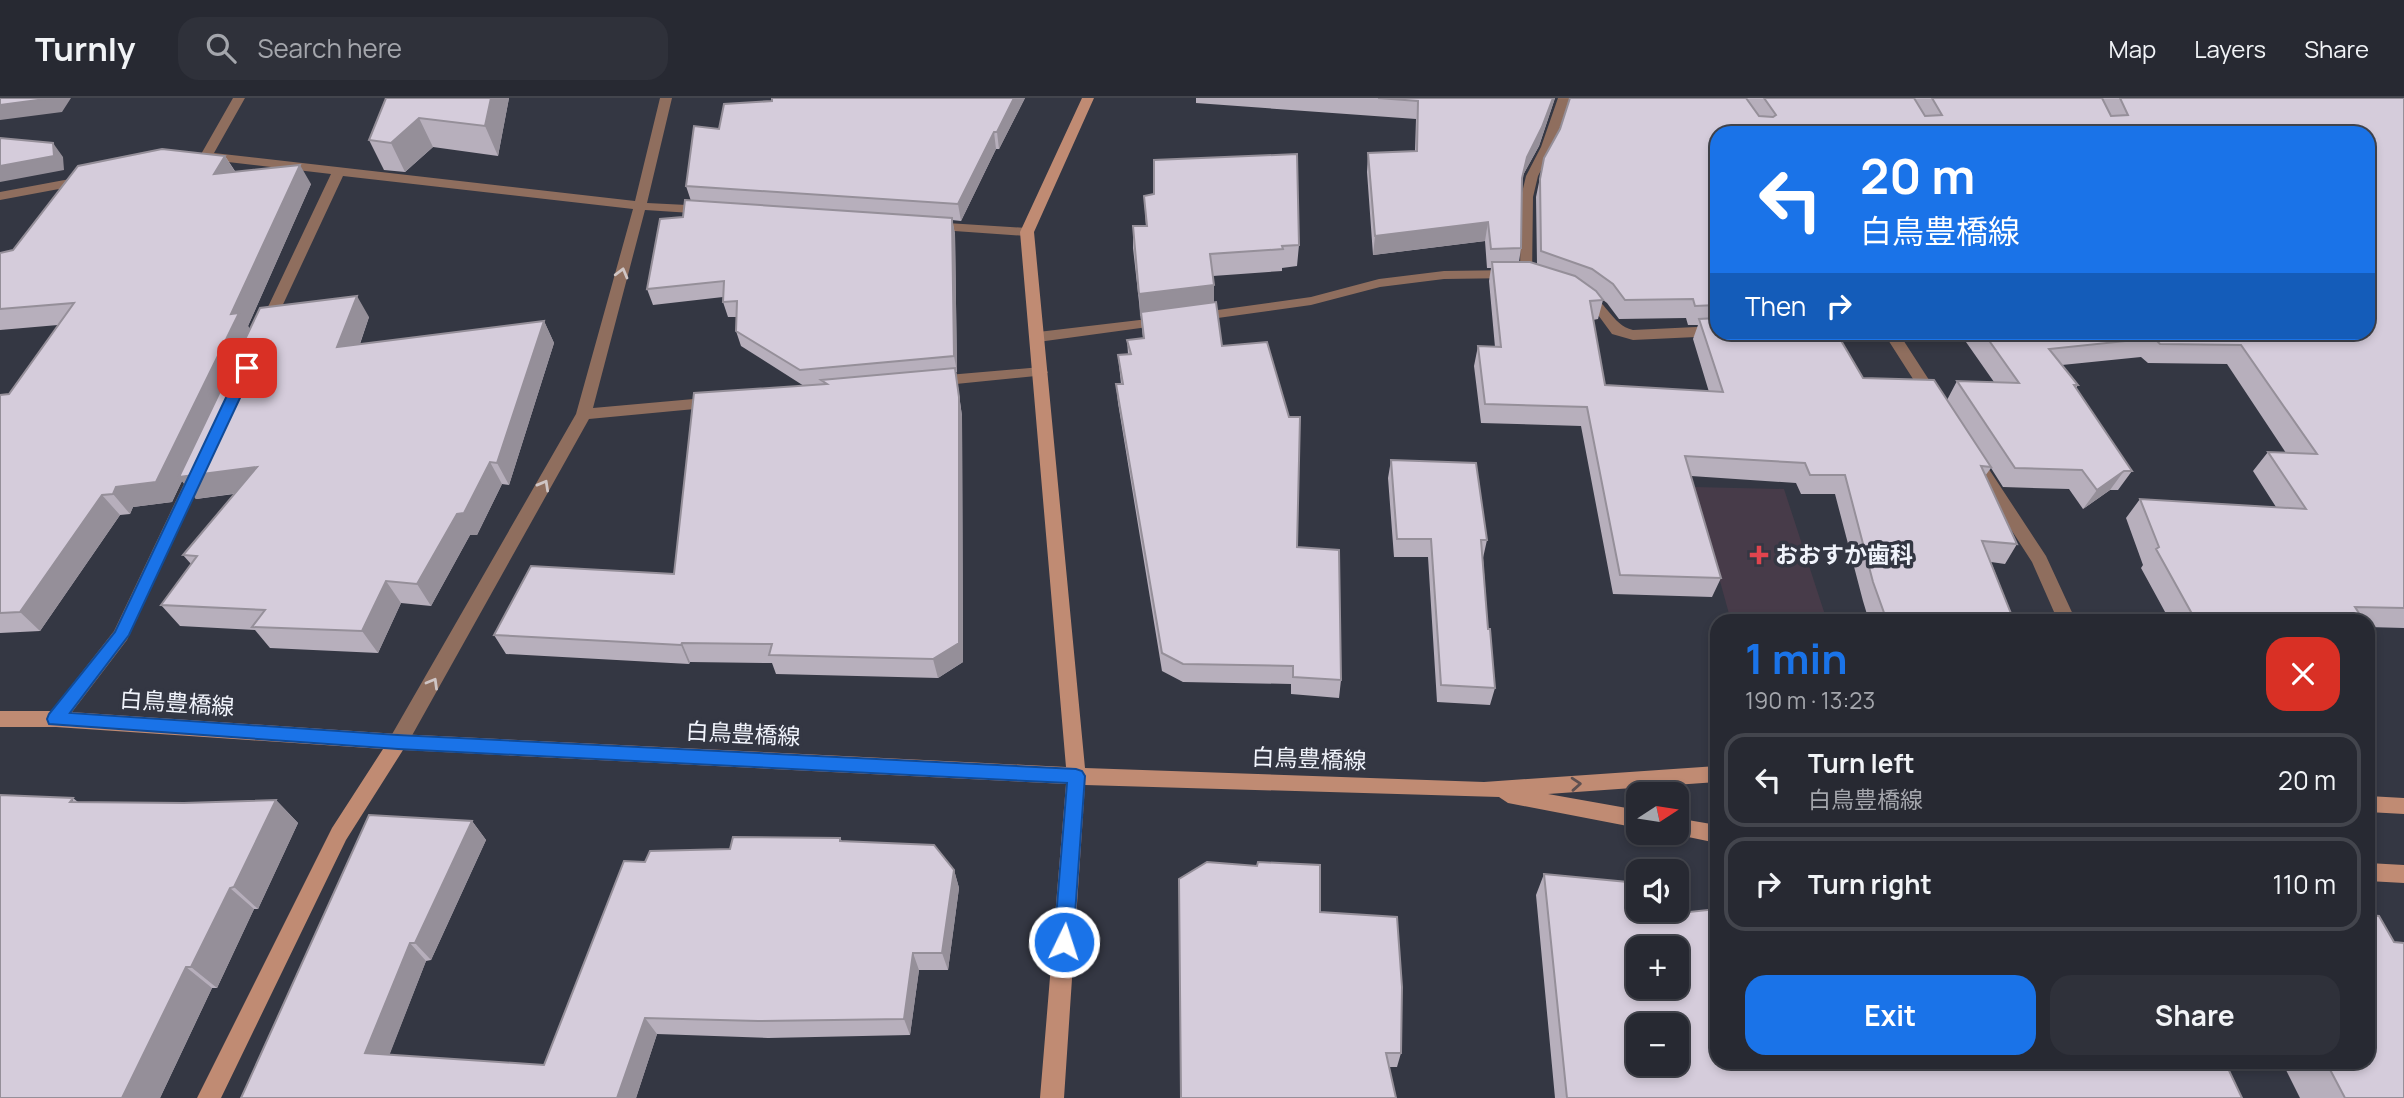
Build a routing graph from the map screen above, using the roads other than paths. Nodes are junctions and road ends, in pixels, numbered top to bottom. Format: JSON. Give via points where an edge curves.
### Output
{"nodes":[{"id":1,"x":239,"y":98,"type":"edge"},
{"id":2,"x":666,"y":98,"type":"edge"},
{"id":3,"x":1088,"y":98,"type":"edge"},
{"id":4,"x":1564,"y":98,"type":"edge"},
{"id":5,"x":338,"y":173,"type":"junction"},
{"id":6,"x":96,"y":178,"type":"edge"},
{"id":7,"x":0,"y":196,"type":"edge"},
{"id":8,"x":640,"y":206,"type":"junction"},
{"id":9,"x":723,"y":211,"type":"edge"},
{"id":10,"x":916,"y":225,"type":"edge"},
{"id":11,"x":1027,"y":232,"type":"junction"},
{"id":12,"x":1563,"y":286,"type":"edge"},
{"id":13,"x":1710,"y":331,"type":"edge"},
{"id":14,"x":1038,"y":337,"type":"junction"},
{"id":15,"x":1895,"y":340,"type":"edge"},
{"id":16,"x":256,"y":348,"type":"edge"},
{"id":17,"x":1041,"y":372,"type":"junction"},
{"id":18,"x":916,"y":383,"type":"edge"},
{"id":19,"x":736,"y":400,"type":"edge"},
{"id":20,"x":1943,"y":412,"type":"edge"},
{"id":21,"x":584,"y":414,"type":"junction"},
{"id":22,"x":1965,"y":446,"type":"edge"},
{"id":23,"x":203,"y":460,"type":"edge"},
{"id":24,"x":2064,"y":614,"type":"edge"},
{"id":25,"x":0,"y":719,"type":"edge"},
{"id":26,"x":55,"y":719,"type":"junction"},
{"id":27,"x":398,"y":742,"type":"junction"},
{"id":28,"x":1710,"y":774,"type":"edge"},
{"id":29,"x":1076,"y":776,"type":"junction"},
{"id":30,"x":1484,"y":790,"type":"junction"},
{"id":31,"x":2375,"y":804,"type":"edge"},
{"id":32,"x":2404,"y":806,"type":"edge"},
{"id":33,"x":1626,"y":817,"type":"edge"},
{"id":34,"x":1689,"y":829,"type":"edge"},
{"id":35,"x":1710,"y":833,"type":"edge"},
{"id":36,"x":2375,"y":872,"type":"edge"},
{"id":37,"x":2404,"y":874,"type":"edge"},
{"id":38,"x":209,"y":1098,"type":"edge"},
{"id":39,"x":1052,"y":1098,"type":"edge"}],
"edges":[{"from":1,"to":5,"type":"street","via":[[199,158]]},
{"from":2,"to":8,"type":"street"},
{"from":3,"to":11,"type":"main road"},
{"from":4,"to":14,"type":"street","via":[[1527,197],[1533,276],[1431,277],[1380,284],[1311,302]]},
{"from":5,"to":8,"type":"street"},
{"from":5,"to":16,"type":"street"},
{"from":6,"to":7,"type":"street"},
{"from":8,"to":9,"type":"street"},
{"from":21,"to":8,"type":"street","one_way":true},
{"from":10,"to":11,"type":"street"},
{"from":11,"to":14,"type":"main road"},
{"from":12,"to":13,"type":"street","via":[[1598,305],[1617,331],[1633,335]]},
{"from":14,"to":17,"type":"main road"},
{"from":15,"to":20,"type":"street"},
{"from":17,"to":18,"type":"street"},
{"from":17,"to":29,"type":"main road"},
{"from":19,"to":21,"type":"street"},
{"from":27,"to":21,"type":"street","one_way":true},
{"from":22,"to":24,"type":"street","via":[[2040,560]]},
{"from":23,"to":26,"type":"street","via":[[121,635]]},
{"from":25,"to":26,"type":"main road","name":"白鳥豊橋線"},
{"from":26,"to":27,"type":"main road","name":"白鳥豊橋線"},
{"from":27,"to":29,"type":"main road","name":"白鳥豊橋線"},
{"from":27,"to":38,"type":"main road","via":[[339,834]]},
{"from":30,"to":28,"type":"main road","name":"白鳥豊橋線","one_way":true},
{"from":29,"to":30,"type":"main road","name":"白鳥豊橋線"},
{"from":29,"to":39,"type":"main road"},
{"from":30,"to":33,"type":"main road","name":"白鳥豊橋線"},
{"from":31,"to":32,"type":"main road"},
{"from":34,"to":35,"type":"main road"},
{"from":36,"to":37,"type":"main road"}]}
